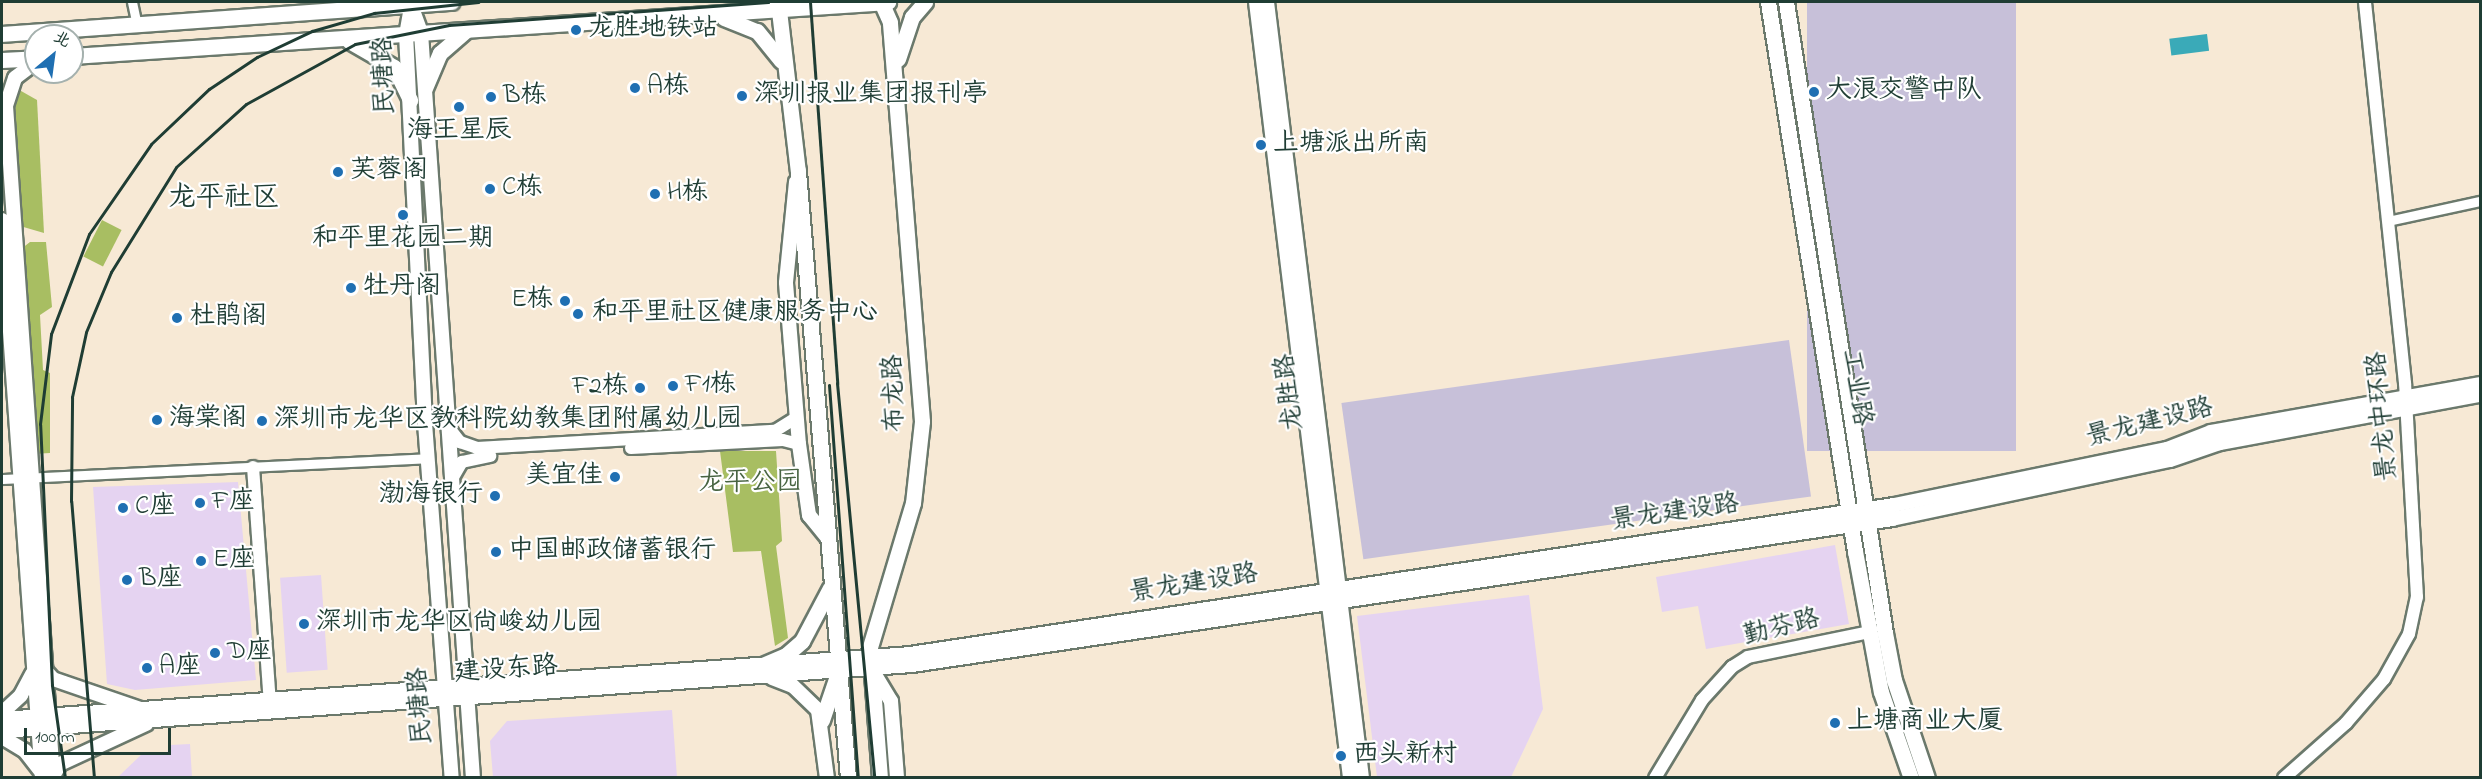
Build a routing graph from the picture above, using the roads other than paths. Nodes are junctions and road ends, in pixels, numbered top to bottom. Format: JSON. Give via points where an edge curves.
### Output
{"nodes":[{"id":1,"x":132,"y":2,"type":"edge"},
{"id":2,"x":452,"y":2,"type":"edge"},
{"id":3,"x":881,"y":2,"type":"edge"},
{"id":4,"x":888,"y":2,"type":"edge"},
{"id":5,"x":925,"y":2,"type":"edge"},
{"id":6,"x":1256,"y":2,"type":"edge"},
{"id":7,"x":1268,"y":2,"type":"edge"},
{"id":8,"x":1768,"y":2,"type":"edge"},
{"id":9,"x":1786,"y":2,"type":"edge"},
{"id":10,"x":2365,"y":2,"type":"edge"},
{"id":11,"x":411,"y":5,"type":"junction"},
{"id":12,"x":778,"y":6,"type":"edge"},
{"id":13,"x":710,"y":15,"type":"junction"},
{"id":14,"x":137,"y":25,"type":"junction"},
{"id":15,"x":466,"y":30,"type":"junction"},
{"id":16,"x":2,"y":34,"type":"edge"},
{"id":17,"x":413,"y":34,"type":"junction"},
{"id":18,"x":340,"y":39,"type":"junction"},
{"id":19,"x":84,"y":55,"type":"edge"},
{"id":20,"x":2,"y":60,"type":"edge"},
{"id":21,"x":24,"y":60,"type":"edge"},
{"id":22,"x":784,"y":68,"type":"junction"},
{"id":23,"x":24,"y":70,"type":"edge"},
{"id":24,"x":895,"y":71,"type":"junction"},
{"id":25,"x":425,"y":88,"type":"junction"},
{"id":26,"x":410,"y":100,"type":"junction"},
{"id":27,"x":798,"y":171,"type":"junction"},
{"id":28,"x":2481,"y":201,"type":"edge"},
{"id":29,"x":2,"y":220,"type":"edge"},
{"id":30,"x":2388,"y":221,"type":"junction"},
{"id":31,"x":2481,"y":384,"type":"edge"},
{"id":32,"x":2481,"y":395,"type":"edge"},
{"id":33,"x":2405,"y":402,"type":"junction"},
{"id":34,"x":797,"y":417,"type":"junction"},
{"id":35,"x":449,"y":429,"type":"junction"},
{"id":36,"x":800,"y":444,"type":"junction"},
{"id":37,"x":427,"y":458,"type":"junction"},
{"id":38,"x":252,"y":467,"type":"junction"},
{"id":39,"x":24,"y":478,"type":"junction"},
{"id":40,"x":2,"y":479,"type":"edge"},
{"id":41,"x":452,"y":479,"type":"junction"},
{"id":42,"x":1868,"y":516,"type":"junction"},
{"id":43,"x":1850,"y":519,"type":"junction"},
{"id":44,"x":829,"y":540,"type":"junction"},
{"id":45,"x":832,"y":579,"type":"junction"},
{"id":46,"x":1333,"y":593,"type":"junction"},
{"id":47,"x":1870,"y":632,"type":"junction"},
{"id":48,"x":871,"y":663,"type":"junction"},
{"id":49,"x":839,"y":665,"type":"junction"},
{"id":50,"x":38,"y":670,"type":"junction"},
{"id":51,"x":762,"y":671,"type":"junction"},
{"id":52,"x":468,"y":692,"type":"junction"},
{"id":53,"x":445,"y":694,"type":"junction"},
{"id":54,"x":270,"y":702,"type":"junction"},
{"id":55,"x":2,"y":713,"type":"edge"},
{"id":56,"x":150,"y":716,"type":"junction"},
{"id":57,"x":2,"y":719,"type":"edge"},
{"id":58,"x":822,"y":720,"type":"junction"},
{"id":59,"x":43,"y":724,"type":"junction"},
{"id":60,"x":2,"y":731,"type":"edge"},
{"id":61,"x":2,"y":737,"type":"edge"},
{"id":62,"x":47,"y":775,"type":"edge"},
{"id":63,"x":452,"y":777,"type":"edge"},
{"id":64,"x":473,"y":777,"type":"edge"},
{"id":65,"x":827,"y":777,"type":"edge"},
{"id":66,"x":848,"y":777,"type":"edge"},
{"id":67,"x":880,"y":777,"type":"edge"},
{"id":68,"x":897,"y":777,"type":"edge"},
{"id":69,"x":1350,"y":777,"type":"edge"},
{"id":70,"x":1362,"y":777,"type":"edge"},
{"id":71,"x":1655,"y":777,"type":"edge"},
{"id":72,"x":1911,"y":777,"type":"edge"},
{"id":73,"x":1927,"y":777,"type":"edge"},
{"id":74,"x":2284,"y":777,"type":"edge"}],
"edges":[{"from":1,"to":14,"type":"street"},
{"from":2,"to":11,"type":"main road"},
{"from":3,"to":4,"type":"main road"},
{"from":3,"to":12,"type":"main road"},
{"from":3,"to":24,"type":"main road","name":"布龙路","via":[[890,22]]},
{"from":5,"to":24,"type":"main road","via":[[912,17]]},
{"from":6,"to":46,"type":"main road","name":"龙胜路"},
{"from":7,"to":46,"type":"main road","name":"龙胜路"},
{"from":8,"to":43,"type":"main road","name":"工业路"},
{"from":9,"to":42,"type":"main road","name":"工业路"},
{"from":10,"to":30,"type":"street","name":"景龙中环路"},
{"from":11,"to":14,"type":"main road"},
{"from":11,"to":17,"type":"main road","name":"民塘路"},
{"from":12,"to":13,"type":"main road"},
{"from":12,"to":22,"type":"main road"},
{"from":13,"to":15,"type":"main road"},
{"from":13,"to":22,"type":"main road","via":[[757,31]]},
{"from":14,"to":16,"type":"main road"},
{"from":15,"to":17,"type":"main road"},
{"from":15,"to":25,"type":"main road","via":[[440,53]]},
{"from":17,"to":18,"type":"main road"},
{"from":17,"to":25,"type":"main road","name":"民塘路"},
{"from":17,"to":26,"type":"main road","name":"民塘路"},
{"from":18,"to":19,"type":"main road"},
{"from":18,"to":26,"type":"main road","via":[[366,47],[394,67]]},
{"from":20,"to":21,"type":"main road"},
{"from":22,"to":27,"type":"main road"},
{"from":23,"to":39,"type":"main road","via":[[15,78],[6,106]]},
{"from":24,"to":48,"type":"main road","name":"布龙路","via":[[920,368],[921,466]]},
{"from":25,"to":35,"type":"main road","name":"民塘路"},
{"from":26,"to":37,"type":"main road","name":"民塘路"},
{"from":27,"to":34,"type":"main road","via":[[786,257]]},
{"from":27,"to":44,"type":"main road"},
{"from":28,"to":30,"type":"street"},
{"from":29,"to":39,"type":"main road"},
{"from":30,"to":33,"type":"street","name":"景龙中环路"},
{"from":31,"to":33,"type":"main road","name":"景龙建设路"},
{"from":32,"to":33,"type":"main road","name":"景龙建设路"},
{"from":33,"to":42,"type":"main road","name":"景龙建设路","via":[[2220,443],[2170,460]]},
{"from":33,"to":74,"type":"street","name":"景龙中环路","via":[[2418,583],[2409,634],[2366,701]]},
{"from":34,"to":35,"type":"street","via":[[775,431],[477,448],[460,442]]},
{"from":34,"to":36,"type":"main road"},
{"from":35,"to":41,"type":"main road","name":"民塘路"},
{"from":36,"to":41,"type":"street","via":[[783,440],[477,457],[462,462]]},
{"from":36,"to":44,"type":"main road","via":[[809,515]]},
{"from":37,"to":38,"type":"street"},
{"from":37,"to":53,"type":"main road","name":"民塘路"},
{"from":38,"to":39,"type":"street"},
{"from":38,"to":54,"type":"street"},
{"from":39,"to":40,"type":"street"},
{"from":39,"to":50,"type":"main road"},
{"from":41,"to":52,"type":"main road","name":"民塘路"},
{"from":42,"to":43,"type":"main road","name":"景龙建设路"},
{"from":42,"to":73,"type":"main road","name":"工业路","via":[[1894,680]]},
{"from":43,"to":46,"type":"main road","name":"景龙建设路"},
{"from":43,"to":47,"type":"main road","name":"工业路"},
{"from":44,"to":45,"type":"main road"},
{"from":45,"to":49,"type":"main road"},
{"from":45,"to":51,"type":"main road","via":[[801,641]]},
{"from":46,"to":48,"type":"main road","name":"景龙建设路"},
{"from":46,"to":69,"type":"main road","name":"龙胜路"},
{"from":46,"to":70,"type":"main road","name":"龙胜路"},
{"from":47,"to":71,"type":"street","name":"勤芬路","via":[[1748,657],[1732,667],[1702,700]]},
{"from":47,"to":72,"type":"main road","name":"工业路","via":[[1889,722]]},
{"from":48,"to":49,"type":"main road","name":"建设东路"},
{"from":48,"to":67,"type":"main road","name":"布龙路"},
{"from":48,"to":68,"type":"main road","via":[[891,700]]},
{"from":49,"to":51,"type":"main road","name":"建设东路"},
{"from":49,"to":58,"type":"main road"},
{"from":49,"to":66,"type":"main road"},
{"from":50,"to":55,"type":"main road","via":[[21,695]]},
{"from":50,"to":56,"type":"main road"},
{"from":50,"to":59,"type":"main road"},
{"from":51,"to":52,"type":"main road","name":"建设东路"},
{"from":51,"to":58,"type":"main road","via":[[803,693]]},
{"from":52,"to":53,"type":"main road","name":"建设东路"},
{"from":52,"to":64,"type":"main road","name":"民塘路"},
{"from":53,"to":54,"type":"main road","name":"建设东路"},
{"from":53,"to":56,"type":"main road","name":"建设东路"},
{"from":53,"to":63,"type":"main road","name":"民塘路"},
{"from":54,"to":56,"type":"main road","name":"建设东路"},
{"from":56,"to":59,"type":"main road","name":"建设东路"},
{"from":56,"to":62,"type":"main road","via":[[60,764]]},
{"from":57,"to":59,"type":"main road","name":"建设东路"},
{"from":58,"to":65,"type":"main road"},
{"from":59,"to":60,"type":"main road","name":"建设东路"},
{"from":59,"to":62,"type":"main road"},
{"from":61,"to":62,"type":"main road","via":[[25,751]]}]}
